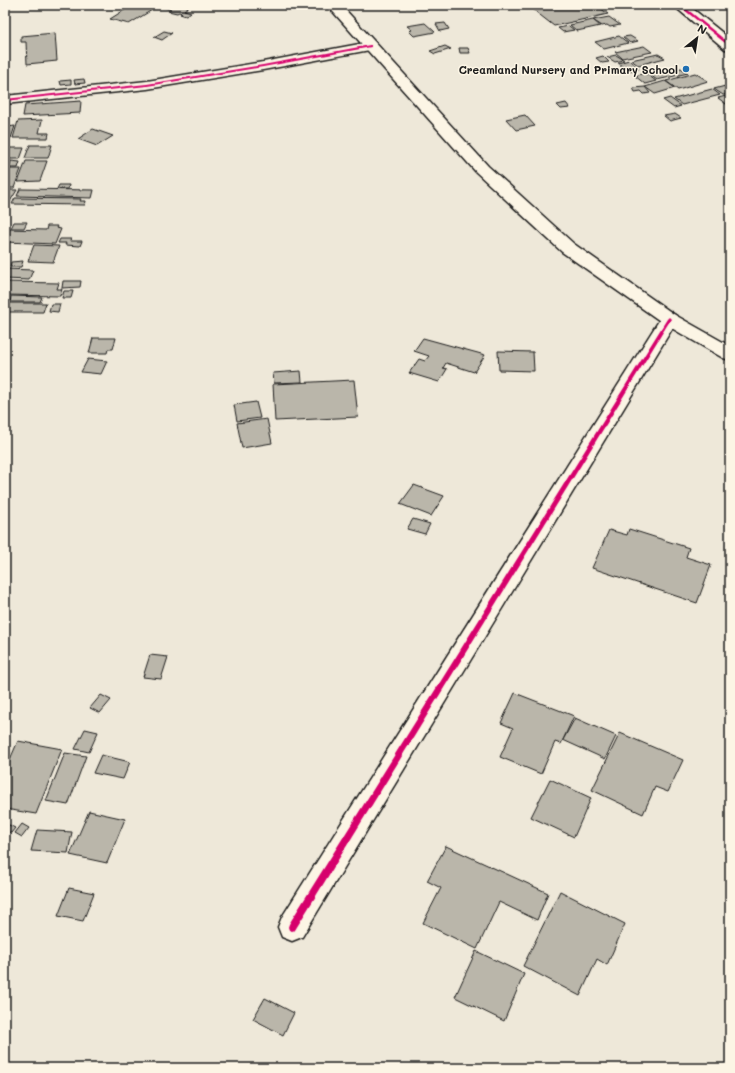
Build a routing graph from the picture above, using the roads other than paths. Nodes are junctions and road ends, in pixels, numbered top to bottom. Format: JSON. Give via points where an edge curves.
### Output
{"nodes":[{"id":1,"x":334,"y":5,"type":"edge"},
{"id":2,"x":680,"y":5,"type":"edge"},
{"id":3,"x":370,"y":46,"type":"junction"},
{"id":4,"x":730,"y":46,"type":"edge"},
{"id":5,"x":5,"y":100,"type":"edge"},
{"id":6,"x":669,"y":319,"type":"junction"},
{"id":7,"x":730,"y":354,"type":"edge"},
{"id":8,"x":292,"y":926,"type":"dead end"}],
"edges":[{"from":1,"to":3,"type":"street"},
{"from":2,"to":4,"type":"street"},
{"from":3,"to":5,"type":"street","via":[[147,85]]},
{"from":3,"to":6,"type":"street","via":[[482,169],[568,248]]},
{"from":6,"to":7,"type":"street"},
{"from":6,"to":8,"type":"street"}]}
